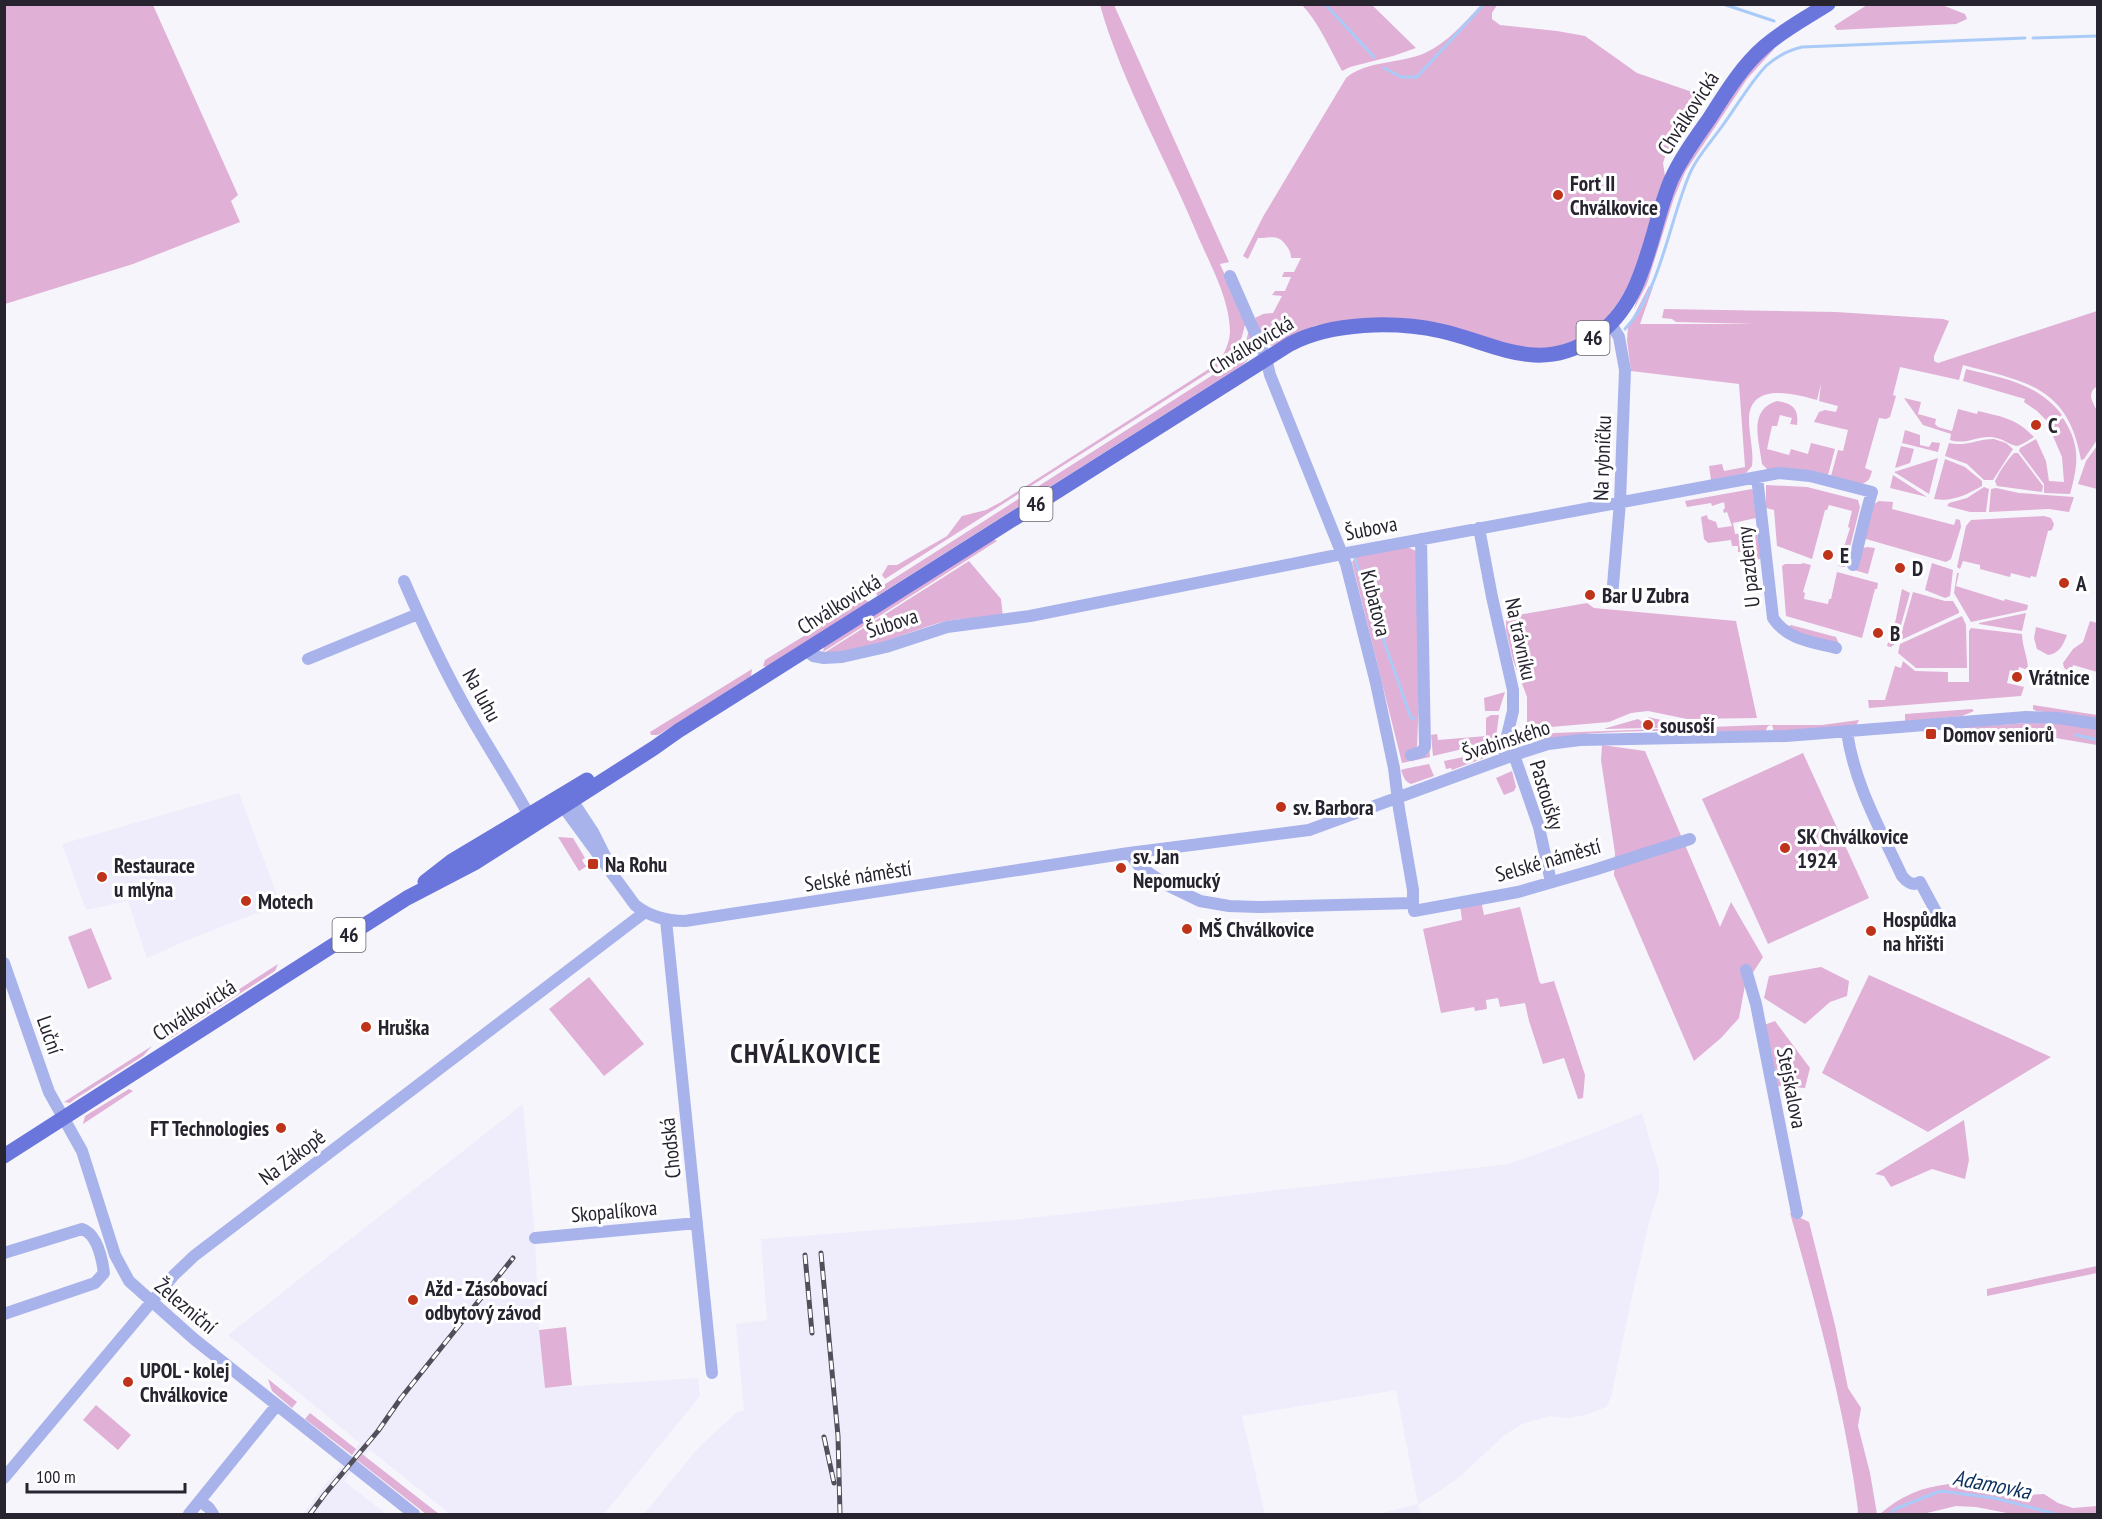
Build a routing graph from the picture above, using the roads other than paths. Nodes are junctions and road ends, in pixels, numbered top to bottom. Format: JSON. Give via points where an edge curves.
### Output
{"nodes":[{"id":1,"x":1828,"y":4,"type":"edge"},
{"id":2,"x":1230,"y":276,"type":"dead end"},
{"id":3,"x":1611,"y":324,"type":"junction"},
{"id":4,"x":1266,"y":358,"type":"junction"},
{"id":5,"x":1757,"y":477,"type":"junction"},
{"id":6,"x":1620,"y":502,"type":"junction"},
{"id":7,"x":1479,"y":528,"type":"junction"},
{"id":8,"x":1421,"y":539,"type":"junction"},
{"id":9,"x":1342,"y":554,"type":"junction"},
{"id":10,"x":1853,"y":566,"type":"dead end"},
{"id":11,"x":404,"y":581,"type":"dead end"},
{"id":12,"x":1612,"y":597,"type":"dead end"},
{"id":13,"x":418,"y":614,"type":"junction"},
{"id":14,"x":1836,"y":648,"type":"dead end"},
{"id":15,"x":806,"y":650,"type":"junction"},
{"id":16,"x":308,"y":659,"type":"dead end"},
{"id":17,"x":2094,"y":723,"type":"edge"},
{"id":18,"x":1846,"y":732,"type":"junction"},
{"id":19,"x":1411,"y":755,"type":"dead end"},
{"id":20,"x":1510,"y":756,"type":"junction"},
{"id":21,"x":1397,"y":798,"type":"junction"},
{"id":22,"x":564,"y":799,"type":"junction"},
{"id":23,"x":531,"y":820,"type":"junction"},
{"id":24,"x":1690,"y":839,"type":"dead end"},
{"id":25,"x":1129,"y":853,"type":"junction"},
{"id":26,"x":1551,"y":882,"type":"junction"},
{"id":27,"x":1414,"y":907,"type":"junction"},
{"id":28,"x":645,"y":912,"type":"junction"},
{"id":29,"x":1940,"y":919,"type":"dead end"},
{"id":30,"x":666,"y":920,"type":"junction"},
{"id":31,"x":4,"y":963,"type":"edge"},
{"id":32,"x":1746,"y":970,"type":"dead end"},
{"id":33,"x":64,"y":1118,"type":"junction"},
{"id":34,"x":4,"y":1156,"type":"edge"},
{"id":35,"x":1797,"y":1213,"type":"dead end"},
{"id":36,"x":697,"y":1223,"type":"junction"},
{"id":37,"x":535,"y":1238,"type":"dead end"},
{"id":38,"x":4,"y":1253,"type":"edge"},
{"id":39,"x":152,"y":1303,"type":"junction"},
{"id":40,"x":4,"y":1314,"type":"edge"},
{"id":41,"x":712,"y":1373,"type":"dead end"},
{"id":42,"x":277,"y":1405,"type":"junction"},
{"id":43,"x":4,"y":1478,"type":"edge"},
{"id":44,"x":200,"y":1501,"type":"junction"},
{"id":45,"x":189,"y":1515,"type":"edge"},
{"id":46,"x":213,"y":1515,"type":"edge"},
{"id":47,"x":414,"y":1515,"type":"edge"}],
"edges":[{"from":1,"to":3,"type":"main road","name":"Chválkovická","number":"46","via":[[1763,48],[1730,87],[1678,166],[1638,283]]},
{"from":2,"to":4,"type":"street","name":"Kubatova"},
{"from":3,"to":4,"type":"main road","name":"Chválkovická","number":"46","via":[[1582,345],[1546,355],[1514,354],[1432,329],[1355,327],[1311,334]]},
{"from":3,"to":6,"type":"street","name":"Na rybníčku","via":[[1619,337],[1625,362]]},
{"from":4,"to":9,"type":"street","name":"Kubatova"},
{"from":4,"to":15,"type":"main road","name":"Chválkovická","number":"46"},
{"from":5,"to":6,"type":"street","name":"Šubova"},
{"from":5,"to":10,"type":"street","name":"Šubova","via":[[1797,474],[1872,492]]},
{"from":5,"to":14,"type":"street","name":"U pazderny","via":[[1773,618],[1784,632]]},
{"from":6,"to":7,"type":"street","name":"Šubova"},
{"from":6,"to":12,"type":"street","name":"Na rybníčku"},
{"from":7,"to":8,"type":"street","name":"Šubova"},
{"from":7,"to":20,"type":"street","name":"Na trávníku","via":[[1513,690],[1513,711],[1504,748]]},
{"from":8,"to":9,"type":"street","name":"Šubova"},
{"from":8,"to":19,"type":"street","name":"Kubatova","via":[[1425,747],[1421,753]]},
{"from":9,"to":15,"type":"street","name":"Šubova","via":[[1030,616],[947,627],[851,655],[824,658]]},
{"from":9,"to":21,"type":"street","name":"Kubatova","via":[[1376,683]]},
{"from":11,"to":13,"type":"street","name":"Na luhu"},
{"from":13,"to":16,"type":"street"},
{"from":13,"to":23,"type":"street","name":"Na luhu","via":[[467,711]]},
{"from":15,"to":22,"type":"main road","name":"Chválkovická","number":"46"},
{"from":17,"to":18,"type":"street","name":"Švabinského","via":[[2026,717]]},
{"from":18,"to":20,"type":"street","name":"Švabinského","via":[[1580,740],[1548,744]]},
{"from":18,"to":29,"type":"street","via":[[1860,784],[1902,876],[1910,883],[1920,882]]},
{"from":20,"to":21,"type":"street","name":"Švabinského"},
{"from":20,"to":26,"type":"street","name":"Pastoušky","via":[[1539,827]]},
{"from":21,"to":25,"type":"street","name":"Selské náměstí","via":[[1309,830]]},
{"from":21,"to":27,"type":"street","name":"Kubatova"},
{"from":22,"to":23,"type":"main road","name":"Chválkovická"},
{"from":22,"to":28,"type":"street","name":"Selské náměstí","via":[[600,845],[612,874],[631,901]]},
{"from":23,"to":33,"type":"main road","name":"Chválkovická","number":"46","via":[[458,872],[407,898]]},
{"from":24,"to":26,"type":"street","name":"Selské náměstí"},
{"from":25,"to":27,"type":"street","name":"Selské náměstí","via":[[1140,867],[1200,901],[1229,906]]},
{"from":25,"to":30,"type":"street","name":"Selské náměstí","via":[[700,920]]},
{"from":26,"to":27,"type":"street","name":"Selské náměstí","via":[[1518,892]]},
{"from":28,"to":30,"type":"street","name":"Selské náměstí"},
{"from":28,"to":39,"type":"street","name":"Na Zákopě","via":[[194,1256]]},
{"from":30,"to":36,"type":"street","name":"Chodská"},
{"from":31,"to":33,"type":"street","name":"Luční","via":[[46,1083]]},
{"from":32,"to":35,"type":"street","name":"Stejskalova"},
{"from":33,"to":34,"type":"main road","name":"Chválkovická","number":"46"},
{"from":33,"to":39,"type":"street","name":"Železniční","via":[[82,1151],[121,1268]]},
{"from":36,"to":37,"type":"street","name":"Skopalíkova"},
{"from":36,"to":41,"type":"street","name":"Chodská"},
{"from":38,"to":40,"type":"street","via":[[82,1229],[93,1238],[104,1273],[95,1283]]},
{"from":39,"to":42,"type":"street","name":"Železniční"},
{"from":39,"to":43,"type":"street","name":"Na Zákopě"},
{"from":42,"to":44,"type":"street"},
{"from":42,"to":47,"type":"street","name":"Železniční"},
{"from":44,"to":45,"type":"street"},
{"from":44,"to":46,"type":"street"}]}
